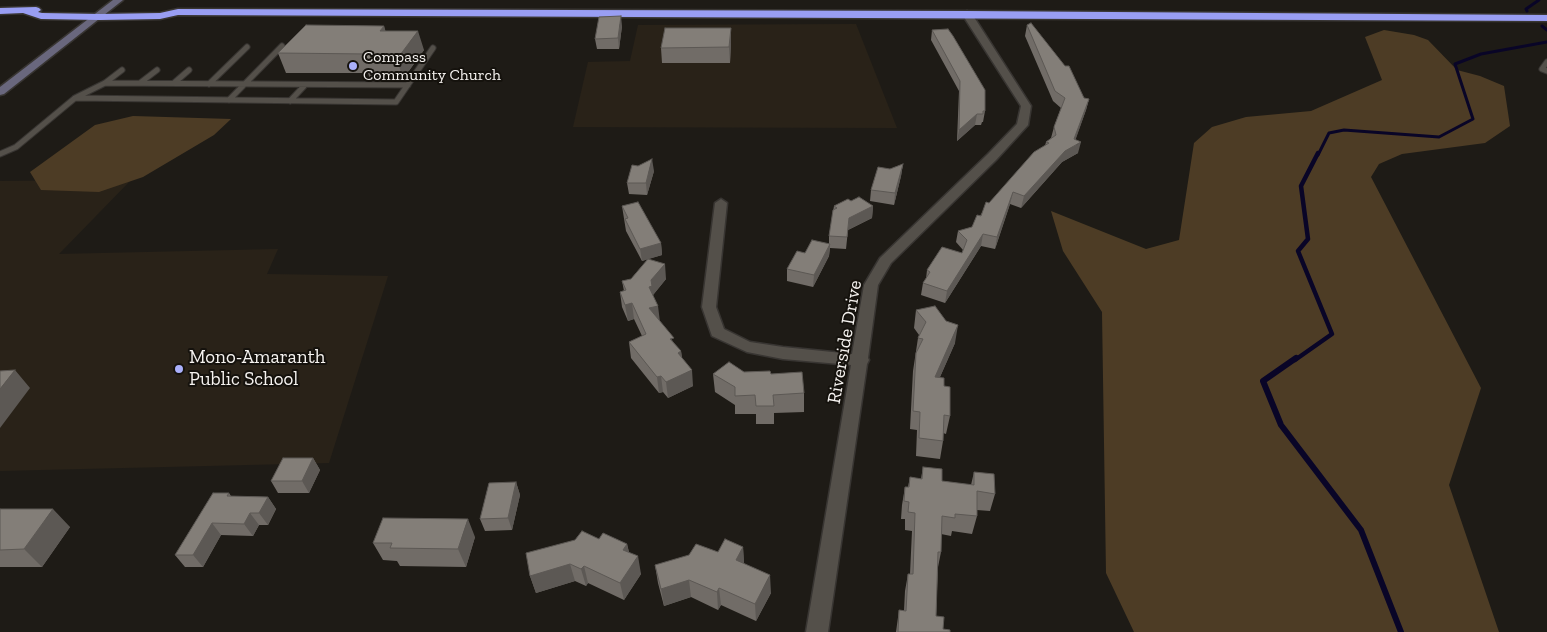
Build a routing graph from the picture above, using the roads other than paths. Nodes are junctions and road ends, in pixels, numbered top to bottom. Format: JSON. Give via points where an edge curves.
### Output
{"nodes":[{"id":1,"x":119,"y":0,"type":"edge"},
{"id":2,"x":111,"y":8,"type":"junction"},
{"id":3,"x":0,"y":11,"type":"edge"},
{"id":4,"x":26,"y":12,"type":"junction"},
{"id":5,"x":178,"y":12,"type":"junction"},
{"id":6,"x":966,"y":14,"type":"junction"},
{"id":7,"x":100,"y":17,"type":"junction"},
{"id":8,"x":1547,"y":18,"type":"edge"},
{"id":9,"x":282,"y":46,"type":"edge"},
{"id":10,"x":247,"y":47,"type":"dead end"},
{"id":11,"x":434,"y":48,"type":"dead end"},
{"id":12,"x":1547,"y":62,"type":"edge"},
{"id":13,"x":122,"y":70,"type":"dead end"},
{"id":14,"x":157,"y":70,"type":"dead end"},
{"id":15,"x":189,"y":70,"type":"dead end"},
{"id":16,"x":1547,"y":71,"type":"edge"},
{"id":17,"x":106,"y":83,"type":"junction"},
{"id":18,"x":140,"y":83,"type":"junction"},
{"id":19,"x":174,"y":84,"type":"junction"},
{"id":20,"x":209,"y":84,"type":"junction"},
{"id":21,"x":245,"y":84,"type":"junction"},
{"id":22,"x":304,"y":84,"type":"junction"},
{"id":23,"x":408,"y":85,"type":"junction"},
{"id":24,"x":0,"y":92,"type":"edge"},
{"id":25,"x":75,"y":98,"type":"junction"},
{"id":26,"x":229,"y":100,"type":"junction"},
{"id":27,"x":290,"y":101,"type":"junction"},
{"id":28,"x":0,"y":154,"type":"edge"},
{"id":29,"x":721,"y":203,"type":"dead end"},
{"id":30,"x":861,"y":360,"type":"junction"},
{"id":31,"x":817,"y":632,"type":"edge"}],
"edges":[{"from":1,"to":2,"type":"main road"},
{"from":2,"to":4,"type":"highway","via":[[56,7]]},
{"from":2,"to":5,"type":"highway","via":[[170,8]]},
{"from":2,"to":7,"type":"main road"},
{"from":3,"to":4,"type":"highway"},
{"from":4,"to":7,"type":"highway","via":[[41,16]]},
{"from":5,"to":6,"type":"highway"},
{"from":5,"to":7,"type":"highway","via":[[160,16]]},
{"from":6,"to":8,"type":"highway"},
{"from":6,"to":30,"type":"street","name":"Riverside Drive","via":[[1026,106],[1022,125],[885,261],[871,285]]},
{"from":7,"to":24,"type":"main road"},
{"from":9,"to":21,"type":"lane"},
{"from":10,"to":20,"type":"lane"},
{"from":11,"to":23,"type":"lane"},
{"from":12,"to":16,"type":"lane","via":[[1542,69]]},
{"from":13,"to":17,"type":"lane"},
{"from":14,"to":18,"type":"lane"},
{"from":15,"to":19,"type":"lane"},
{"from":17,"to":18,"type":"lane"},
{"from":17,"to":25,"type":"lane"},
{"from":18,"to":19,"type":"lane"},
{"from":19,"to":20,"type":"lane"},
{"from":20,"to":21,"type":"lane"},
{"from":21,"to":22,"type":"lane"},
{"from":21,"to":26,"type":"lane"},
{"from":22,"to":23,"type":"lane"},
{"from":22,"to":27,"type":"lane"},
{"from":23,"to":27,"type":"lane","via":[[396,102]]},
{"from":25,"to":26,"type":"lane"},
{"from":25,"to":28,"type":"lane","via":[[16,147]]},
{"from":26,"to":27,"type":"lane"},
{"from":29,"to":30,"type":"street","via":[[709,307],[717,332],[747,347]]},
{"from":30,"to":31,"type":"street","name":"Riverside Drive"}]}
